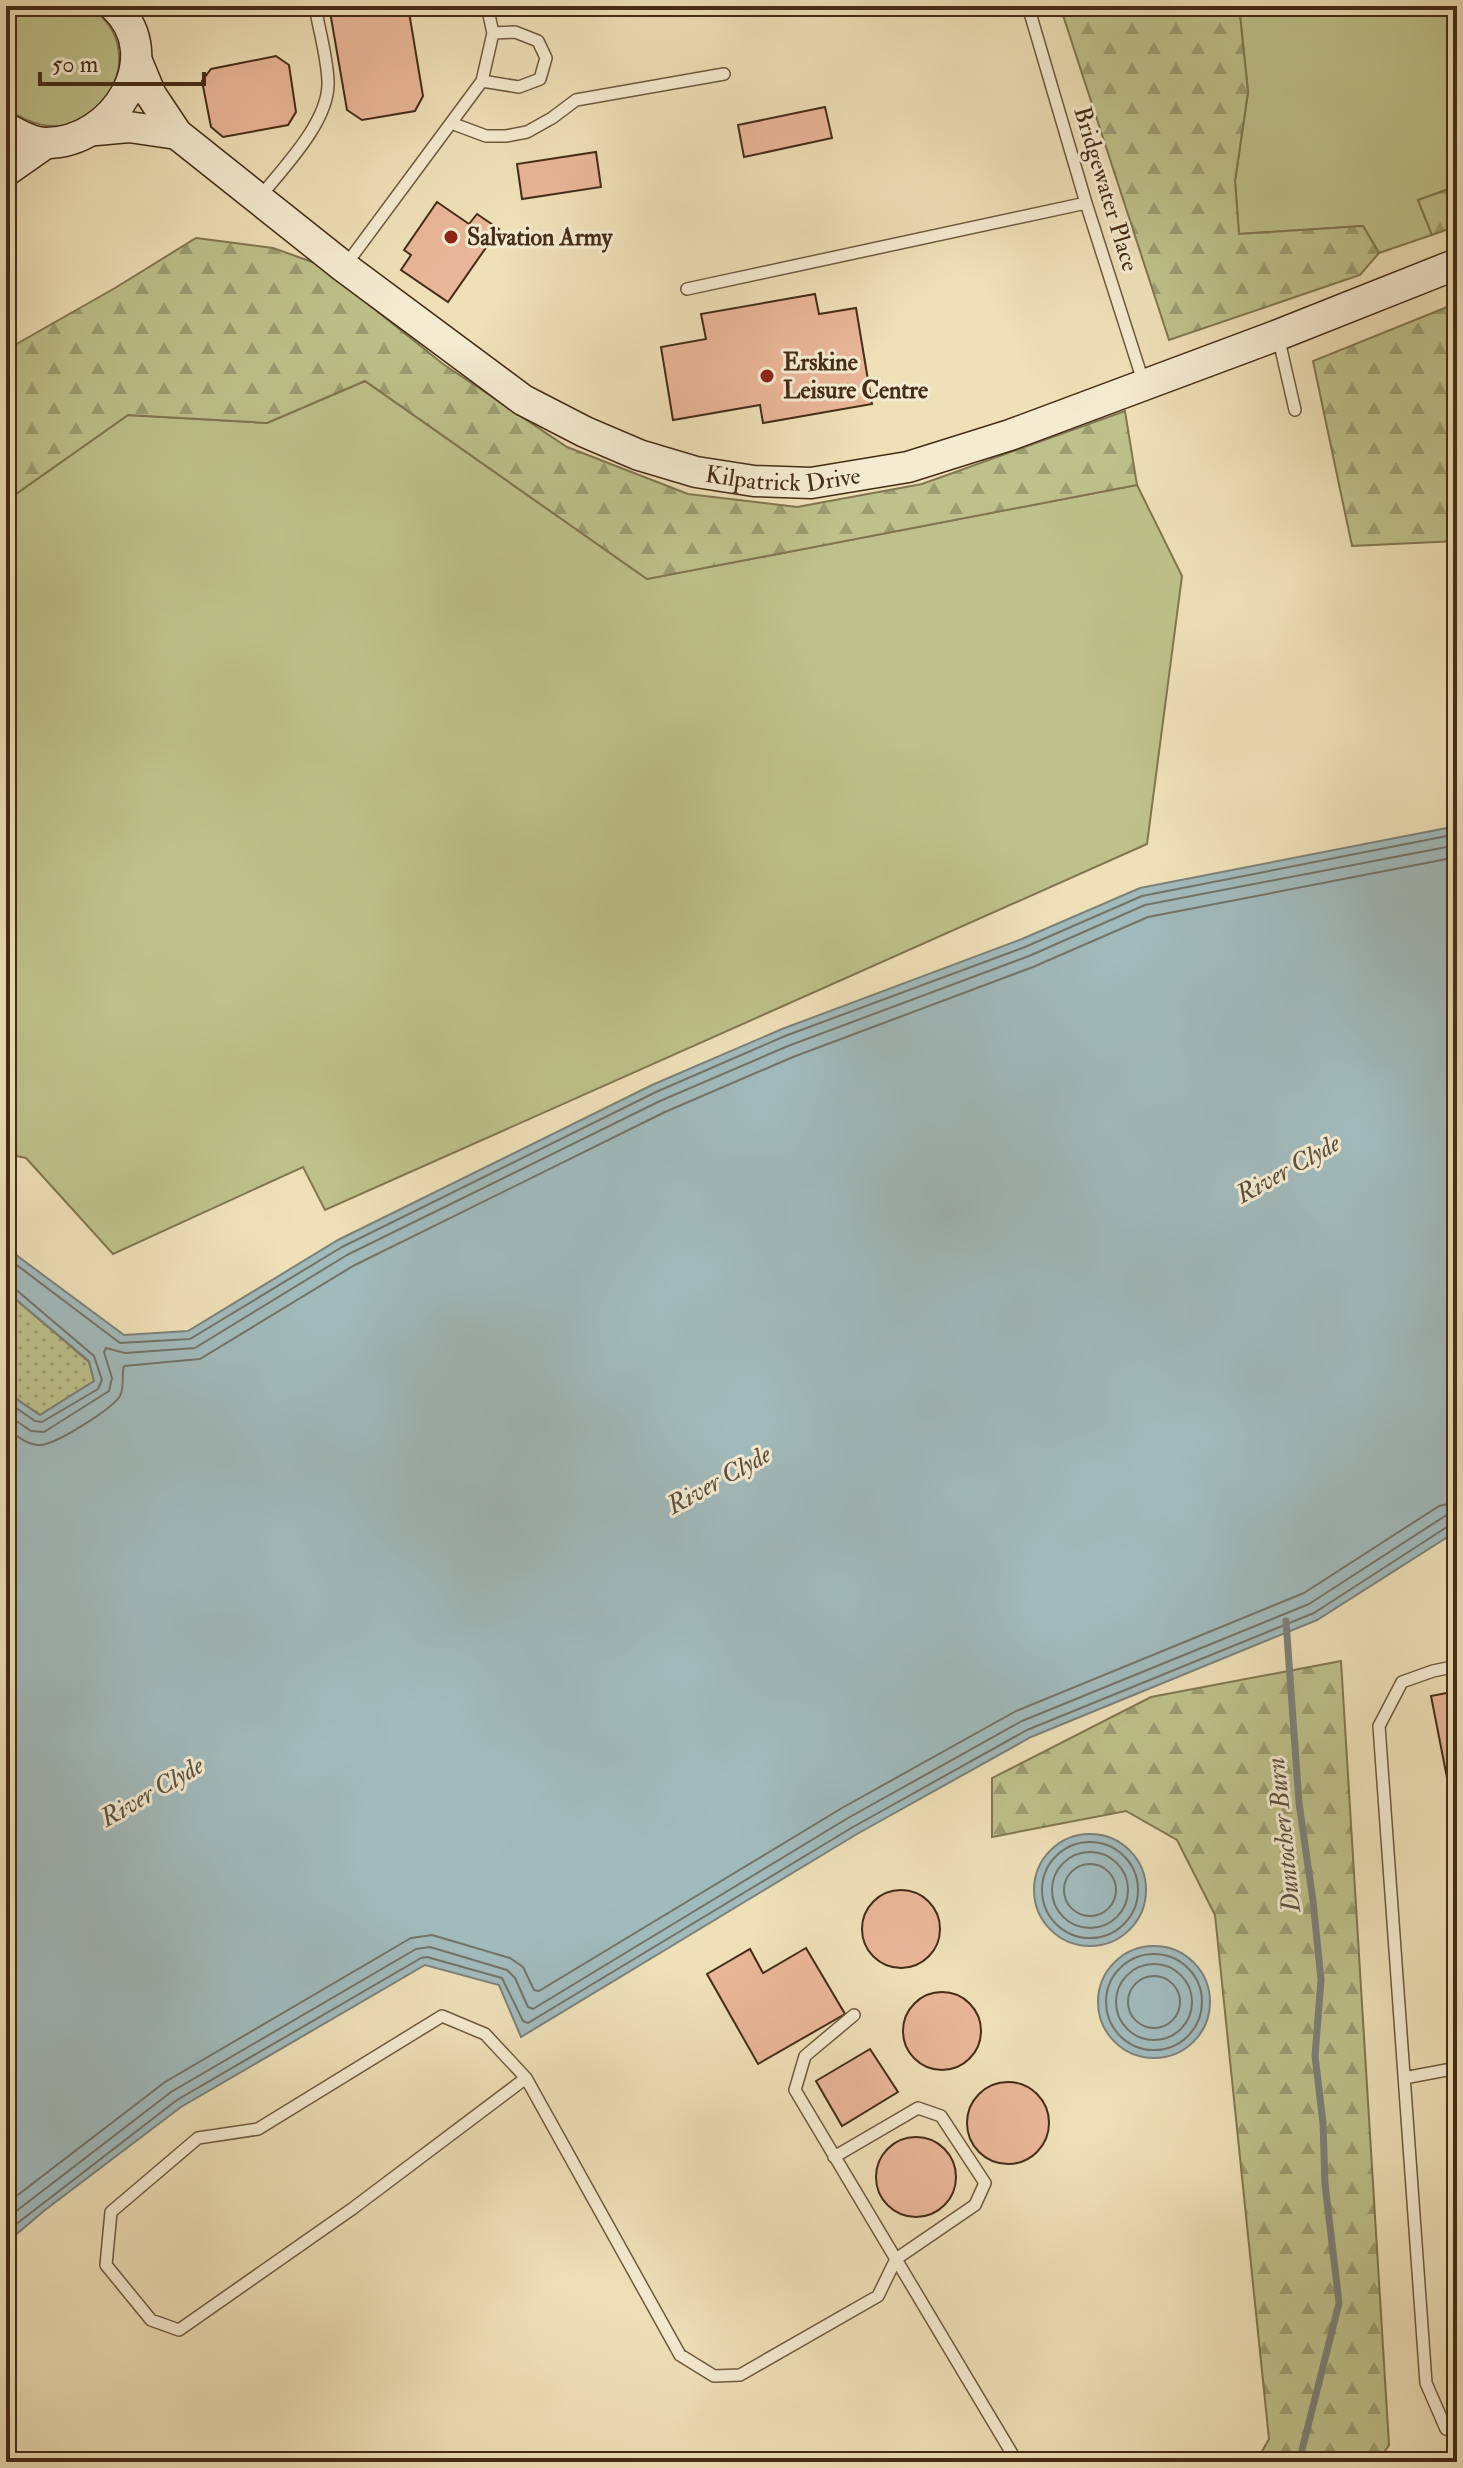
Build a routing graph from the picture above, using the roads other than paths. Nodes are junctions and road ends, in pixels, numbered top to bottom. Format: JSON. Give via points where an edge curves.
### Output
{"nodes":[{"id":1,"x":315,"y":6,"type":"edge"},
{"id":2,"x":487,"y":6,"type":"edge"},
{"id":3,"x":1028,"y":6,"type":"edge"},
{"id":4,"x":118,"y":8,"type":"edge"},
{"id":5,"x":493,"y":33,"type":"junction"},
{"id":6,"x":136,"y":59,"type":"junction"},
{"id":7,"x":724,"y":74,"type":"dead end"},
{"id":8,"x":482,"y":81,"type":"junction"},
{"id":9,"x":451,"y":123,"type":"junction"},
{"id":10,"x":6,"y":128,"type":"edge"},
{"id":11,"x":96,"y":130,"type":"junction"},
{"id":12,"x":177,"y":134,"type":"junction"},
{"id":13,"x":46,"y":143,"type":"junction"},
{"id":14,"x":6,"y":171,"type":"edge"},
{"id":15,"x":259,"y":199,"type":"junction"},
{"id":16,"x":1086,"y":203,"type":"junction"},
{"id":17,"x":1457,"y":264,"type":"edge"},
{"id":18,"x":344,"y":267,"type":"junction"},
{"id":19,"x":687,"y":289,"type":"dead end"},
{"id":20,"x":1278,"y":335,"type":"junction"},
{"id":21,"x":1144,"y":385,"type":"junction"},
{"id":22,"x":1295,"y":410,"type":"dead end"},
{"id":23,"x":1457,"y":1666,"type":"edge"},
{"id":24,"x":854,"y":2015,"type":"dead end"},
{"id":25,"x":1457,"y":2068,"type":"edge"},
{"id":26,"x":526,"y":2078,"type":"junction"},
{"id":27,"x":1404,"y":2078,"type":"junction"},
{"id":28,"x":834,"y":2157,"type":"junction"},
{"id":29,"x":896,"y":2259,"type":"junction"},
{"id":30,"x":1457,"y":2433,"type":"edge"},
{"id":31,"x":1017,"y":2462,"type":"edge"}],
"edges":[{"from":1,"to":15,"type":"lane","via":[[328,82],[324,103],[316,123]]},
{"from":2,"to":5,"type":"lane"},
{"from":3,"to":16,"type":"lane","name":"Bridgewater Place"},
{"from":4,"to":6,"type":"street","name":"Kilpatrick Drive"},
{"from":5,"to":8,"type":"lane"},
{"from":5,"to":8,"type":"lane","via":[[515,32],[538,41],[546,58],[540,79],[519,87]]},
{"from":6,"to":11,"type":"street","via":[[123,99]]},
{"from":6,"to":12,"type":"street","name":"Kilpatrick Drive","via":[[151,95]]},
{"from":7,"to":9,"type":"lane","via":[[576,100],[527,132],[506,136],[486,136]]},
{"from":8,"to":9,"type":"lane"},
{"from":9,"to":18,"type":"lane"},
{"from":10,"to":13,"type":"street"},
{"from":11,"to":12,"type":"street","name":"Kilpatrick Drive","via":[[140,128]]},
{"from":11,"to":13,"type":"street","name":"Kilpatrick Drive"},
{"from":12,"to":15,"type":"street","name":"Kilpatrick Drive"},
{"from":13,"to":14,"type":"street"},
{"from":15,"to":18,"type":"street","name":"Kilpatrick Drive"},
{"from":16,"to":19,"type":"lane"},
{"from":16,"to":21,"type":"lane","name":"Bridgewater Place"},
{"from":17,"to":20,"type":"street","name":"Kilpatrick Drive"},
{"from":18,"to":21,"type":"street","name":"Kilpatrick Drive","via":[[523,400],[639,455],[696,472],[754,481],[811,483],[908,467]]},
{"from":20,"to":21,"type":"street","name":"Kilpatrick Drive"},
{"from":20,"to":22,"type":"lane"},
{"from":23,"to":27,"type":"lane","via":[[1402,1682],[1379,1726]]},
{"from":24,"to":28,"type":"lane","via":[[805,2056],[795,2090]]},
{"from":25,"to":27,"type":"lane"},
{"from":26,"to":26,"type":"lane","via":[[179,2330],[151,2320],[106,2265],[111,2212],[198,2138],[258,2129],[442,2016],[485,2034]]},
{"from":26,"to":29,"type":"lane","via":[[680,2355],[714,2376],[740,2375],[878,2296]]},
{"from":27,"to":30,"type":"lane","via":[[1426,2383],[1446,2429]]},
{"from":28,"to":29,"type":"lane"},
{"from":28,"to":29,"type":"lane","via":[[918,2108],[941,2116],[985,2183],[975,2205]]},
{"from":29,"to":31,"type":"lane"}]}
